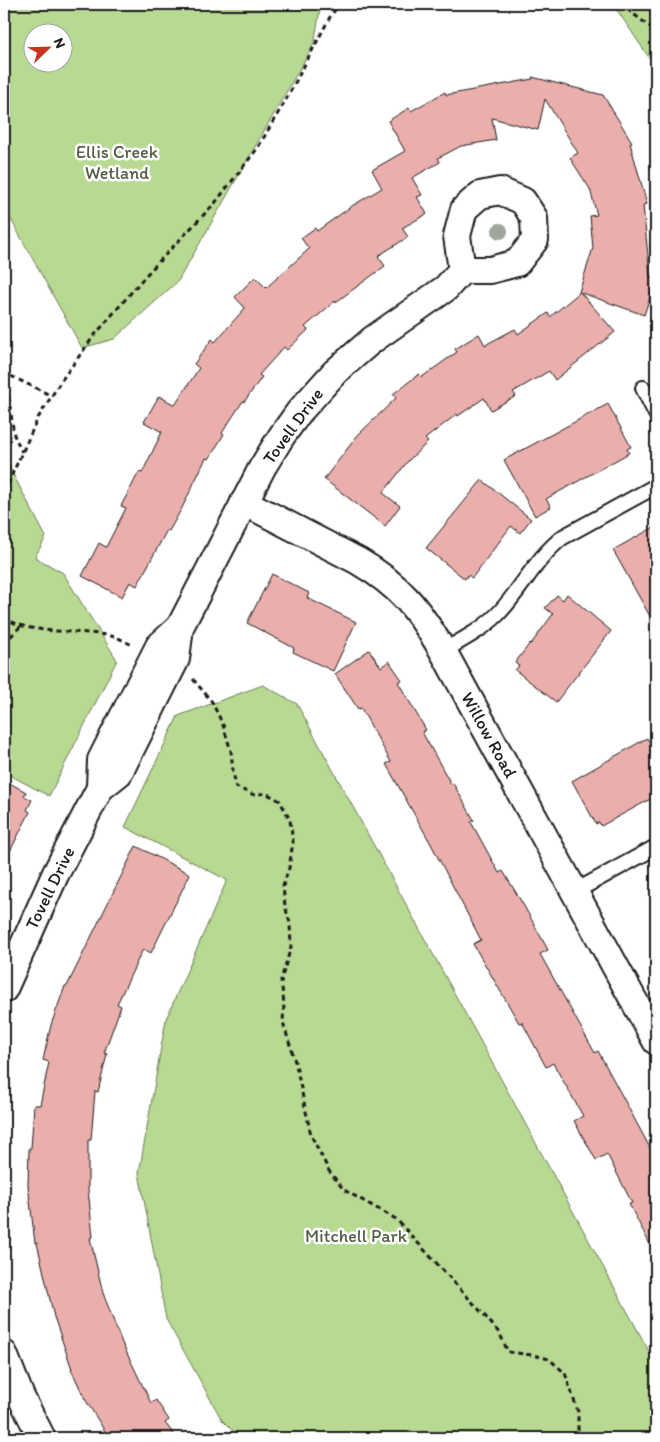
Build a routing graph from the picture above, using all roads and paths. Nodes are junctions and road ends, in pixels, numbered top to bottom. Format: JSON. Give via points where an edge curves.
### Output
{"nodes":[{"id":1,"x":339,"y":4,"type":"edge"},
{"id":2,"x":620,"y":4,"type":"edge"},
{"id":3,"x":656,"y":31,"type":"edge"},
{"id":4,"x":462,"y":270,"type":"dead end"},
{"id":5,"x":4,"y":370,"type":"edge"},
{"id":6,"x":4,"y":380,"type":"edge"},
{"id":7,"x":643,"y":388,"type":"dead end"},
{"id":8,"x":52,"y":396,"type":"junction"},
{"id":9,"x":656,"y":414,"type":"edge"},
{"id":10,"x":22,"y":453,"type":"junction"},
{"id":11,"x":656,"y":486,"type":"edge"},
{"id":12,"x":4,"y":492,"type":"edge"},
{"id":13,"x":244,"y":502,"type":"junction"},
{"id":14,"x":4,"y":617,"type":"edge"},
{"id":15,"x":22,"y":625,"type":"junction"},
{"id":16,"x":4,"y":643,"type":"edge"},
{"id":17,"x":135,"y":646,"type":"dead end"},
{"id":18,"x":443,"y":651,"type":"junction"},
{"id":19,"x":186,"y":674,"type":"dead end"},
{"id":20,"x":656,"y":848,"type":"edge"},
{"id":21,"x":574,"y":892,"type":"junction"},
{"id":22,"x":4,"y":989,"type":"edge"},
{"id":23,"x":656,"y":1041,"type":"edge"},
{"id":24,"x":4,"y":1354,"type":"edge"},
{"id":25,"x":13,"y":1402,"type":"edge"},
{"id":26,"x":42,"y":1438,"type":"edge"},
{"id":27,"x":578,"y":1438,"type":"edge"}],
"edges":[{"from":1,"to":8,"type":"path","via":[[257,149],[215,203],[147,274],[94,336]]},
{"from":2,"to":3,"type":"path"},
{"from":4,"to":13,"type":"street","name":"Tovell Drive","via":[[446,288],[372,340],[335,372],[280,437]]},
{"from":5,"to":8,"type":"path"},
{"from":6,"to":10,"type":"path","via":[[14,435]]},
{"from":7,"to":9,"type":"lane"},
{"from":8,"to":10,"type":"path"},
{"from":10,"to":12,"type":"path"},
{"from":11,"to":18,"type":"lane","via":[[550,547],[487,624]]},
{"from":13,"to":18,"type":"street","name":"Willow Road","via":[[376,571],[411,602]]},
{"from":13,"to":22,"type":"street","name":"Tovell Drive","via":[[180,627],[159,646],[101,760],[100,788],[55,875]]},
{"from":14,"to":15,"type":"path"},
{"from":15,"to":16,"type":"path"},
{"from":15,"to":17,"type":"path","via":[[65,633],[113,636]]},
{"from":18,"to":21,"type":"street","name":"Willow Road"},
{"from":19,"to":27,"type":"path","via":[[212,702],[223,725],[232,751],[236,787],[280,801],[290,820],[293,842],[283,886],[291,948],[281,980],[283,1022],[311,1135],[329,1171],[344,1190],[396,1219],[485,1316],[500,1334],[508,1352],[549,1359],[565,1373],[578,1412]]},
{"from":20,"to":21,"type":"lane"},
{"from":21,"to":23,"type":"street","name":"Willow Road"},
{"from":24,"to":25,"type":"street"},
{"from":25,"to":26,"type":"street"}]}
